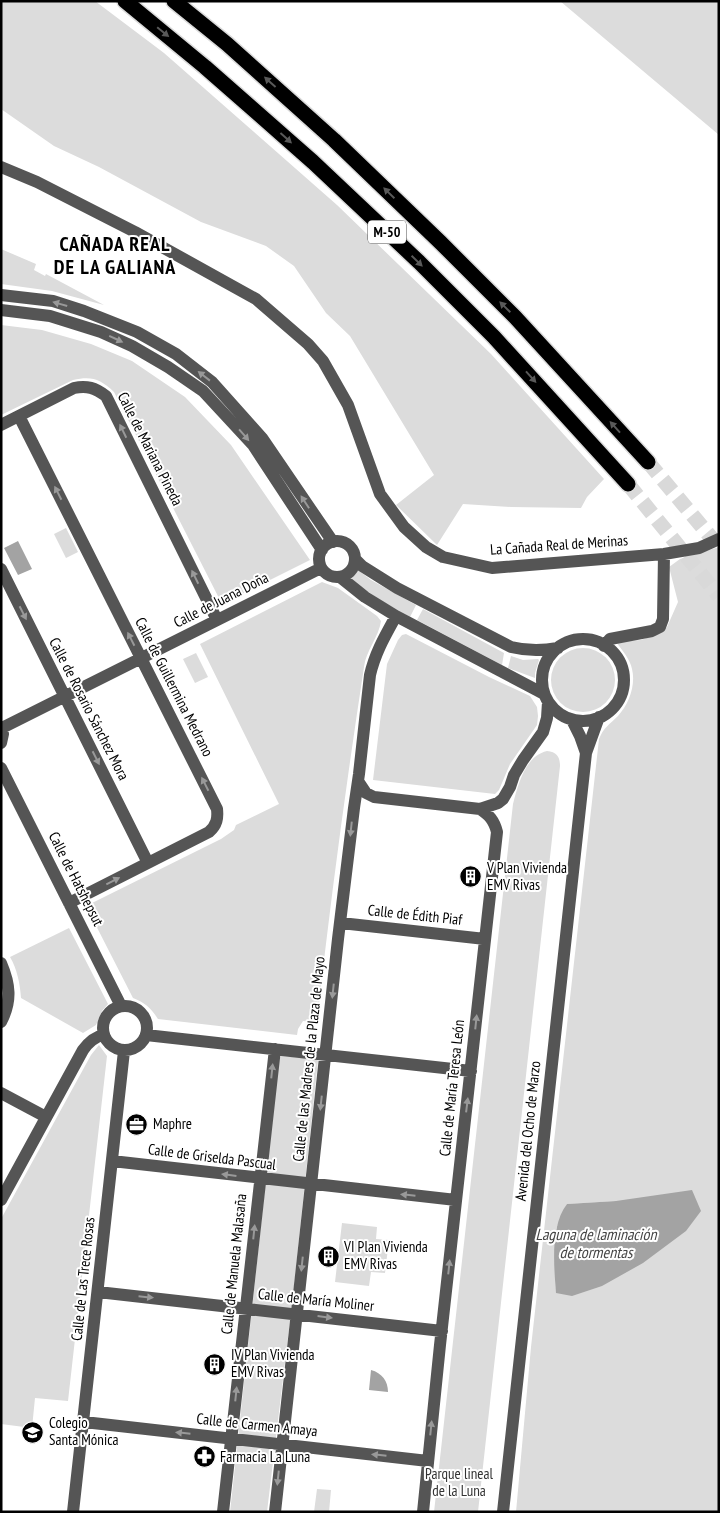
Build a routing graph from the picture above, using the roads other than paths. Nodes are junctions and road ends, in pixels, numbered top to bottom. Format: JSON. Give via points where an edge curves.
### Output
{"nodes":[{"id":1,"x":125,"y":1,"type":"edge"},
{"id":2,"x":174,"y":1,"type":"edge"},
{"id":3,"x":1,"y":167,"type":"edge"},
{"id":4,"x":1,"y":295,"type":"edge"},
{"id":5,"x":1,"y":310,"type":"edge"},
{"id":6,"x":19,"y":416,"type":"junction"},
{"id":7,"x":1,"y":425,"type":"edge"},
{"id":8,"x":648,"y":462,"type":"tunnel mouth"},
{"id":9,"x":628,"y":484,"type":"tunnel mouth"},
{"id":10,"x":719,"y":540,"type":"edge"},
{"id":11,"x":333,"y":542,"type":"junction"},
{"id":12,"x":322,"y":550,"type":"junction"},
{"id":13,"x":664,"y":554,"type":"junction"},
{"id":14,"x":355,"y":559,"type":"junction"},
{"id":15,"x":321,"y":568,"type":"junction"},
{"id":16,"x":1,"y":569,"type":"edge"},
{"id":17,"x":340,"y":577,"type":"junction"},
{"id":18,"x":396,"y":616,"type":"junction"},
{"id":19,"x":217,"y":620,"type":"junction"},
{"id":20,"x":604,"y":646,"type":"junction"},
{"id":21,"x":558,"y":648,"type":"junction"},
{"id":22,"x":141,"y":658,"type":"junction"},
{"id":23,"x":65,"y":697,"type":"junction"},
{"id":24,"x":546,"y":698,"type":"junction"},
{"id":25,"x":599,"y":718,"type":"junction"},
{"id":26,"x":572,"y":720,"type":"junction"},
{"id":27,"x":2,"y":728,"type":"edge"},
{"id":28,"x":1,"y":744,"type":"edge"},
{"id":29,"x":586,"y":753,"type":"junction"},
{"id":30,"x":1,"y":768,"type":"edge"},
{"id":31,"x":358,"y":781,"type":"junction"},
{"id":32,"x":374,"y":797,"type":"junction"},
{"id":33,"x":354,"y":808,"type":"junction"},
{"id":34,"x":480,"y":809,"type":"junction"},
{"id":35,"x":148,"y":863,"type":"junction"},
{"id":36,"x":69,"y":903,"type":"junction"},
{"id":37,"x":341,"y":923,"type":"junction"},
{"id":38,"x":485,"y":939,"type":"junction"},
{"id":39,"x":1,"y":963,"type":"edge"},
{"id":40,"x":121,"y":1006,"type":"junction"},
{"id":41,"x":1,"y":1022,"type":"edge"},
{"id":42,"x":103,"y":1034,"type":"junction"},
{"id":43,"x":146,"y":1034,"type":"junction"},
{"id":44,"x":275,"y":1049,"type":"junction"},
{"id":45,"x":124,"y":1050,"type":"junction"},
{"id":46,"x":326,"y":1054,"type":"junction"},
{"id":47,"x":471,"y":1071,"type":"junction"},
{"id":48,"x":1,"y":1093,"type":"edge"},
{"id":49,"x":46,"y":1117,"type":"junction"},
{"id":50,"x":112,"y":1161,"type":"junction"},
{"id":51,"x":260,"y":1179,"type":"junction"},
{"id":52,"x":311,"y":1185,"type":"junction"},
{"id":53,"x":1,"y":1200,"type":"edge"},
{"id":54,"x":456,"y":1200,"type":"junction"},
{"id":55,"x":98,"y":1292,"type":"junction"},
{"id":56,"x":245,"y":1308,"type":"junction"},
{"id":57,"x":297,"y":1314,"type":"junction"},
{"id":58,"x":442,"y":1331,"type":"junction"},
{"id":59,"x":84,"y":1422,"type":"junction"},
{"id":60,"x":231,"y":1438,"type":"junction"},
{"id":61,"x":282,"y":1444,"type":"junction"},
{"id":62,"x":428,"y":1461,"type":"junction"},
{"id":63,"x":73,"y":1512,"type":"edge"},
{"id":64,"x":223,"y":1512,"type":"edge"},
{"id":65,"x":275,"y":1512,"type":"edge"},
{"id":66,"x":423,"y":1512,"type":"edge"},
{"id":67,"x":503,"y":1512,"type":"edge"}],
"edges":[{"from":1,"to":9,"type":"highway","number":"M-50","one_way":true,"via":[[213,73],[412,256],[494,337]]},
{"from":8,"to":2,"type":"highway","number":"M-50","one_way":true,"via":[[515,317],[405,208],[228,44]]},
{"from":3,"to":13,"type":"street","name":"La Cañada Real de Merinas","via":[[135,232],[256,299],[308,344],[323,362],[348,405],[380,494],[404,527],[443,557],[492,568]]},
{"from":11,"to":4,"type":"street","one_way":true,"via":[[262,438],[212,382],[176,354],[137,332],[84,311],[53,302]]},
{"from":5,"to":12,"type":"street","one_way":true,"via":[[50,316],[101,332],[139,350],[203,391],[253,445]]},
{"from":6,"to":7,"type":"street","name":"Calle de Mariana Pineda"},
{"from":19,"to":6,"type":"street","name":"Calle de Mariana Pineda","one_way":true,"via":[[106,396],[97,389],[74,388]]},
{"from":22,"to":6,"type":"street","name":"Calle de Guillermina Medrano","one_way":true},
{"from":10,"to":13,"type":"street","name":"La Cañada Real de Merinas","via":[[699,548]]},
{"from":11,"to":12,"type":"street"},
{"from":11,"to":14,"type":"street","via":[[344,542],[353,550]]},
{"from":12,"to":15,"type":"street"},
{"from":13,"to":20,"type":"street","via":[[663,619],[660,627],[610,639]]},
{"from":14,"to":17,"type":"street","via":[[352,570]]},
{"from":14,"to":21,"type":"street","via":[[397,588],[511,647],[526,650]]},
{"from":15,"to":17,"type":"street","via":[[329,576]]},
{"from":15,"to":19,"type":"street","name":"Calle de Juana Doña"},
{"from":16,"to":23,"type":"street","name":"Calle de Rosario Sánchez Mora","one_way":true},
{"from":17,"to":18,"type":"street"},
{"from":18,"to":24,"type":"street"},
{"from":18,"to":31,"type":"street","name":"Calle de las Madres de la Plaza de Mayo","via":[[373,662]]},
{"from":19,"to":22,"type":"street","name":"Calle de Juana Doña"},
{"from":20,"to":21,"type":"street","via":[[581,639]]},
{"from":20,"to":25,"type":"street","via":[[617,658],[623,685],[617,702]]},
{"from":21,"to":24,"type":"street","via":[[544,668],[542,677]]},
{"from":22,"to":23,"type":"street","name":"Calle de Juana Doña"},
{"from":35,"to":22,"type":"street","name":"Calle de Guillermina Medrano","one_way":true,"via":[[210,832],[218,809]]},
{"from":23,"to":27,"type":"street","name":"Calle de Juana Doña"},
{"from":23,"to":35,"type":"street","name":"Calle de Rosario Sánchez Mora","one_way":true},
{"from":24,"to":26,"type":"street","via":[[561,715]]},
{"from":24,"to":34,"type":"street","via":[[547,718],[543,732],[503,798]]},
{"from":25,"to":26,"type":"street"},
{"from":25,"to":29,"type":"street","name":"Avenida del Ocho de Marzo"},
{"from":26,"to":29,"type":"street","name":"Avenida del Ocho de Marzo"},
{"from":27,"to":28,"type":"street"},
{"from":29,"to":67,"type":"street","name":"Avenida del Ocho de Marzo"},
{"from":30,"to":36,"type":"street","name":"Calle de Hatshepsut"},
{"from":31,"to":32,"type":"street","via":[[366,793]]},
{"from":31,"to":33,"type":"street","name":"Calle de las Madres de la Plaza de Mayo"},
{"from":32,"to":33,"type":"street"},
{"from":32,"to":34,"type":"street"},
{"from":33,"to":37,"type":"street","name":"Calle de las Madres de la Plaza de Mayo","one_way":true},
{"from":34,"to":38,"type":"street","name":"Calle de María Teresa León","via":[[495,823],[497,832]]},
{"from":36,"to":35,"type":"street","name":"Calle de Guillermina Medrano","one_way":true},
{"from":36,"to":40,"type":"street","name":"Calle de Hatshepsut"},
{"from":37,"to":38,"type":"street","name":"Calle de Édith Piaf"},
{"from":37,"to":46,"type":"street","name":"Calle de las Madres de la Plaza de Mayo","one_way":true},
{"from":47,"to":38,"type":"street","name":"Calle de María Teresa León","one_way":true},
{"from":39,"to":41,"type":"street","via":[[10,994]]},
{"from":40,"to":42,"type":"street","via":[[114,1008],[104,1019]]},
{"from":40,"to":43,"type":"street","via":[[134,1007],[144,1016]]},
{"from":42,"to":45,"type":"street","via":[[111,1046]]},
{"from":42,"to":49,"type":"street","via":[[83,1050]]},
{"from":43,"to":44,"type":"street"},
{"from":43,"to":45,"type":"street","via":[[138,1046]]},
{"from":44,"to":46,"type":"street"},
{"from":51,"to":44,"type":"street","name":"Calle de Manuela Malasaña","one_way":true},
{"from":45,"to":50,"type":"street","name":"Calle de Las Trece Rosas"},
{"from":46,"to":47,"type":"street"},
{"from":46,"to":52,"type":"street","name":"Calle de las Madres de la Plaza de Mayo","one_way":true},
{"from":54,"to":47,"type":"street","name":"Calle de María Teresa León","one_way":true},
{"from":48,"to":49,"type":"street"},
{"from":49,"to":53,"type":"street"},
{"from":51,"to":50,"type":"street","name":"Calle de Griselda Pascual","one_way":true},
{"from":50,"to":55,"type":"street","name":"Calle de Las Trece Rosas"},
{"from":51,"to":52,"type":"street","name":"Calle de Griselda Pascual"},
{"from":56,"to":51,"type":"street","name":"Calle de Manuela Malasaña","one_way":true},
{"from":54,"to":52,"type":"street","name":"Calle de Griselda Pascual","one_way":true},
{"from":52,"to":57,"type":"street","name":"Calle de las Madres de la Plaza de Mayo","one_way":true},
{"from":58,"to":54,"type":"street","name":"Calle de María Teresa León","one_way":true},
{"from":55,"to":56,"type":"street","name":"Calle de María Moliner","one_way":true},
{"from":55,"to":59,"type":"street","name":"Calle de Las Trece Rosas"},
{"from":56,"to":57,"type":"street","name":"Calle de María Moliner"},
{"from":60,"to":56,"type":"street","name":"Calle de Manuela Malasaña","one_way":true},
{"from":57,"to":58,"type":"street","name":"Calle de María Moliner","one_way":true},
{"from":57,"to":61,"type":"street","name":"Calle de las Madres de la Plaza de Mayo"},
{"from":62,"to":58,"type":"street","name":"Calle de María Teresa León","one_way":true},
{"from":60,"to":59,"type":"street","name":"Calle de Carmen Amaya","one_way":true},
{"from":59,"to":63,"type":"street","name":"Calle de Las Trece Rosas"},
{"from":60,"to":61,"type":"street","name":"Calle de Carmen Amaya"},
{"from":60,"to":64,"type":"street","name":"Calle de Manuela Malasaña"},
{"from":62,"to":61,"type":"street","name":"Calle de Carmen Amaya","one_way":true},
{"from":61,"to":65,"type":"street","name":"Calle de las Madres de la Plaza de Mayo","one_way":true},
{"from":62,"to":66,"type":"street","name":"Calle de María Teresa León"}]}
